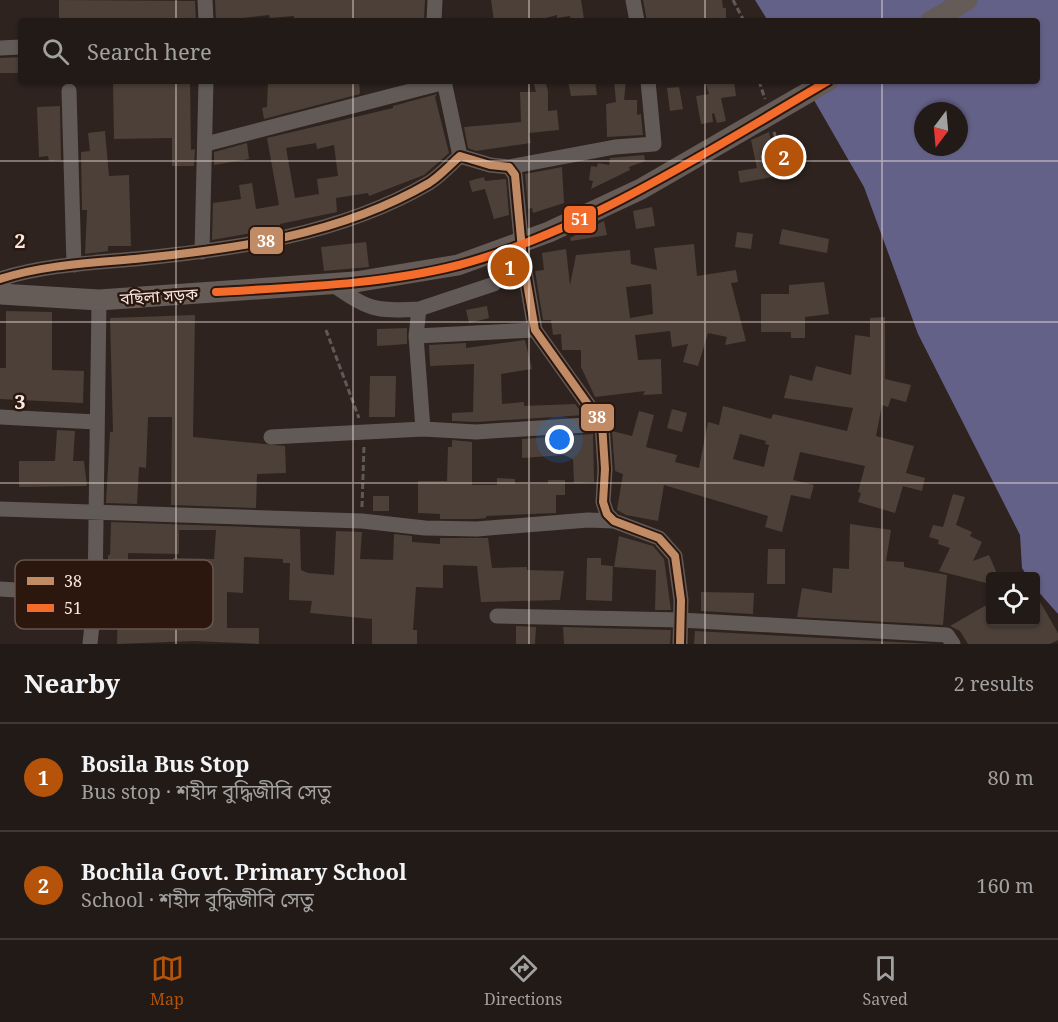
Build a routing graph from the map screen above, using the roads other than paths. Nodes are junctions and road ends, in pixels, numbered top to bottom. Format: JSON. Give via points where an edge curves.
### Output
{"nodes":[{"id":1,"x":205,"y":0,"type":"edge"},
{"id":2,"x":435,"y":0,"type":"edge"},
{"id":3,"x":633,"y":0,"type":"edge"},
{"id":4,"x":967,"y":0,"type":"edge"},
{"id":5,"x":206,"y":18,"type":"edge"},
{"id":6,"x":434,"y":18,"type":"edge"},
{"id":7,"x":636,"y":18,"type":"edge"},
{"id":8,"x":936,"y":18,"type":"edge"},
{"id":9,"x":18,"y":46,"type":"edge"},
{"id":10,"x":0,"y":48,"type":"edge"},
{"id":11,"x":206,"y":84,"type":"edge"},
{"id":12,"x":436,"y":84,"type":"edge"},
{"id":13,"x":444,"y":84,"type":"edge"},
{"id":14,"x":648,"y":84,"type":"edge"},
{"id":15,"x":823,"y":84,"type":"edge"},
{"id":16,"x":69,"y":91,"type":"dead end"},
{"id":17,"x":206,"y":144,"type":"junction"},
{"id":18,"x":460,"y":156,"type":"junction"},
{"id":19,"x":510,"y":166,"type":"junction"},
{"id":20,"x":202,"y":252,"type":"junction"},
{"id":21,"x":74,"y":265,"type":"junction"},
{"id":22,"x":0,"y":279,"type":"edge"},
{"id":23,"x":332,"y":284,"type":"junction"},
{"id":24,"x":494,"y":284,"type":"dead end"},
{"id":25,"x":0,"y":294,"type":"edge"},
{"id":26,"x":99,"y":300,"type":"junction"},
{"id":27,"x":418,"y":309,"type":"junction"},
{"id":28,"x":535,"y":330,"type":"junction"},
{"id":29,"x":416,"y":336,"type":"junction"},
{"id":30,"x":0,"y":417,"type":"edge"},
{"id":31,"x":96,"y":422,"type":"junction"},
{"id":32,"x":602,"y":424,"type":"junction"},
{"id":33,"x":423,"y":429,"type":"junction"},
{"id":34,"x":271,"y":437,"type":"dead end"},
{"id":35,"x":0,"y":509,"type":"edge"},
{"id":36,"x":94,"y":513,"type":"junction"},
{"id":37,"x":614,"y":521,"type":"junction"},
{"id":38,"x":95,"y":560,"type":"edge"},
{"id":39,"x":0,"y":590,"type":"edge"},
{"id":40,"x":15,"y":591,"type":"edge"},
{"id":41,"x":496,"y":616,"type":"dead end"},
{"id":42,"x":681,"y":620,"type":"junction"},
{"id":43,"x":92,"y":629,"type":"edge"},
{"id":44,"x":90,"y":644,"type":"edge"},
{"id":45,"x":680,"y":644,"type":"edge"},
{"id":46,"x":953,"y":644,"type":"edge"}],
"edges":[{"from":1,"to":5,"type":"street"},
{"from":2,"to":6,"type":"street"},
{"from":3,"to":7,"type":"street"},
{"from":4,"to":8,"type":"main road"},
{"from":9,"to":10,"type":"street"},
{"from":11,"to":17,"type":"street"},
{"from":12,"to":17,"type":"street"},
{"from":13,"to":18,"type":"street"},
{"from":14,"to":19,"type":"street","via":[[654,144]]},
{"from":15,"to":23,"type":"main road","name":"বছিলা সড়ক","bridge":true,"via":[[641,189],[549,232],[458,265]]},
{"from":16,"to":21,"type":"street"},
{"from":17,"to":20,"type":"street"},
{"from":18,"to":19,"type":"street"},
{"from":18,"to":20,"type":"street","via":[[431,182],[339,223]]},
{"from":19,"to":28,"type":"street"},
{"from":20,"to":21,"type":"street"},
{"from":21,"to":22,"type":"street"},
{"from":23,"to":26,"type":"main road","name":"বছিলা সড়ক"},
{"from":23,"to":27,"type":"street","via":[[363,306],[386,311]]},
{"from":24,"to":27,"type":"street"},
{"from":25,"to":26,"type":"main road","name":"বছিলা সড়ক"},
{"from":26,"to":31,"type":"street"},
{"from":27,"to":29,"type":"street"},
{"from":28,"to":29,"type":"street"},
{"from":28,"to":32,"type":"street"},
{"from":29,"to":33,"type":"street"},
{"from":30,"to":31,"type":"street"},
{"from":31,"to":36,"type":"street"},
{"from":32,"to":33,"type":"street","via":[[476,432]]},
{"from":32,"to":37,"type":"street","via":[[603,502]]},
{"from":33,"to":34,"type":"street"},
{"from":35,"to":36,"type":"street"},
{"from":36,"to":37,"type":"street","via":[[362,521],[477,529]]},
{"from":36,"to":38,"type":"street"},
{"from":37,"to":42,"type":"street","via":[[659,538],[675,556]]},
{"from":39,"to":40,"type":"street"},
{"from":41,"to":42,"type":"street"},
{"from":42,"to":45,"type":"street"},
{"from":42,"to":46,"type":"street","via":[[947,635]]},
{"from":43,"to":44,"type":"street"}]}
